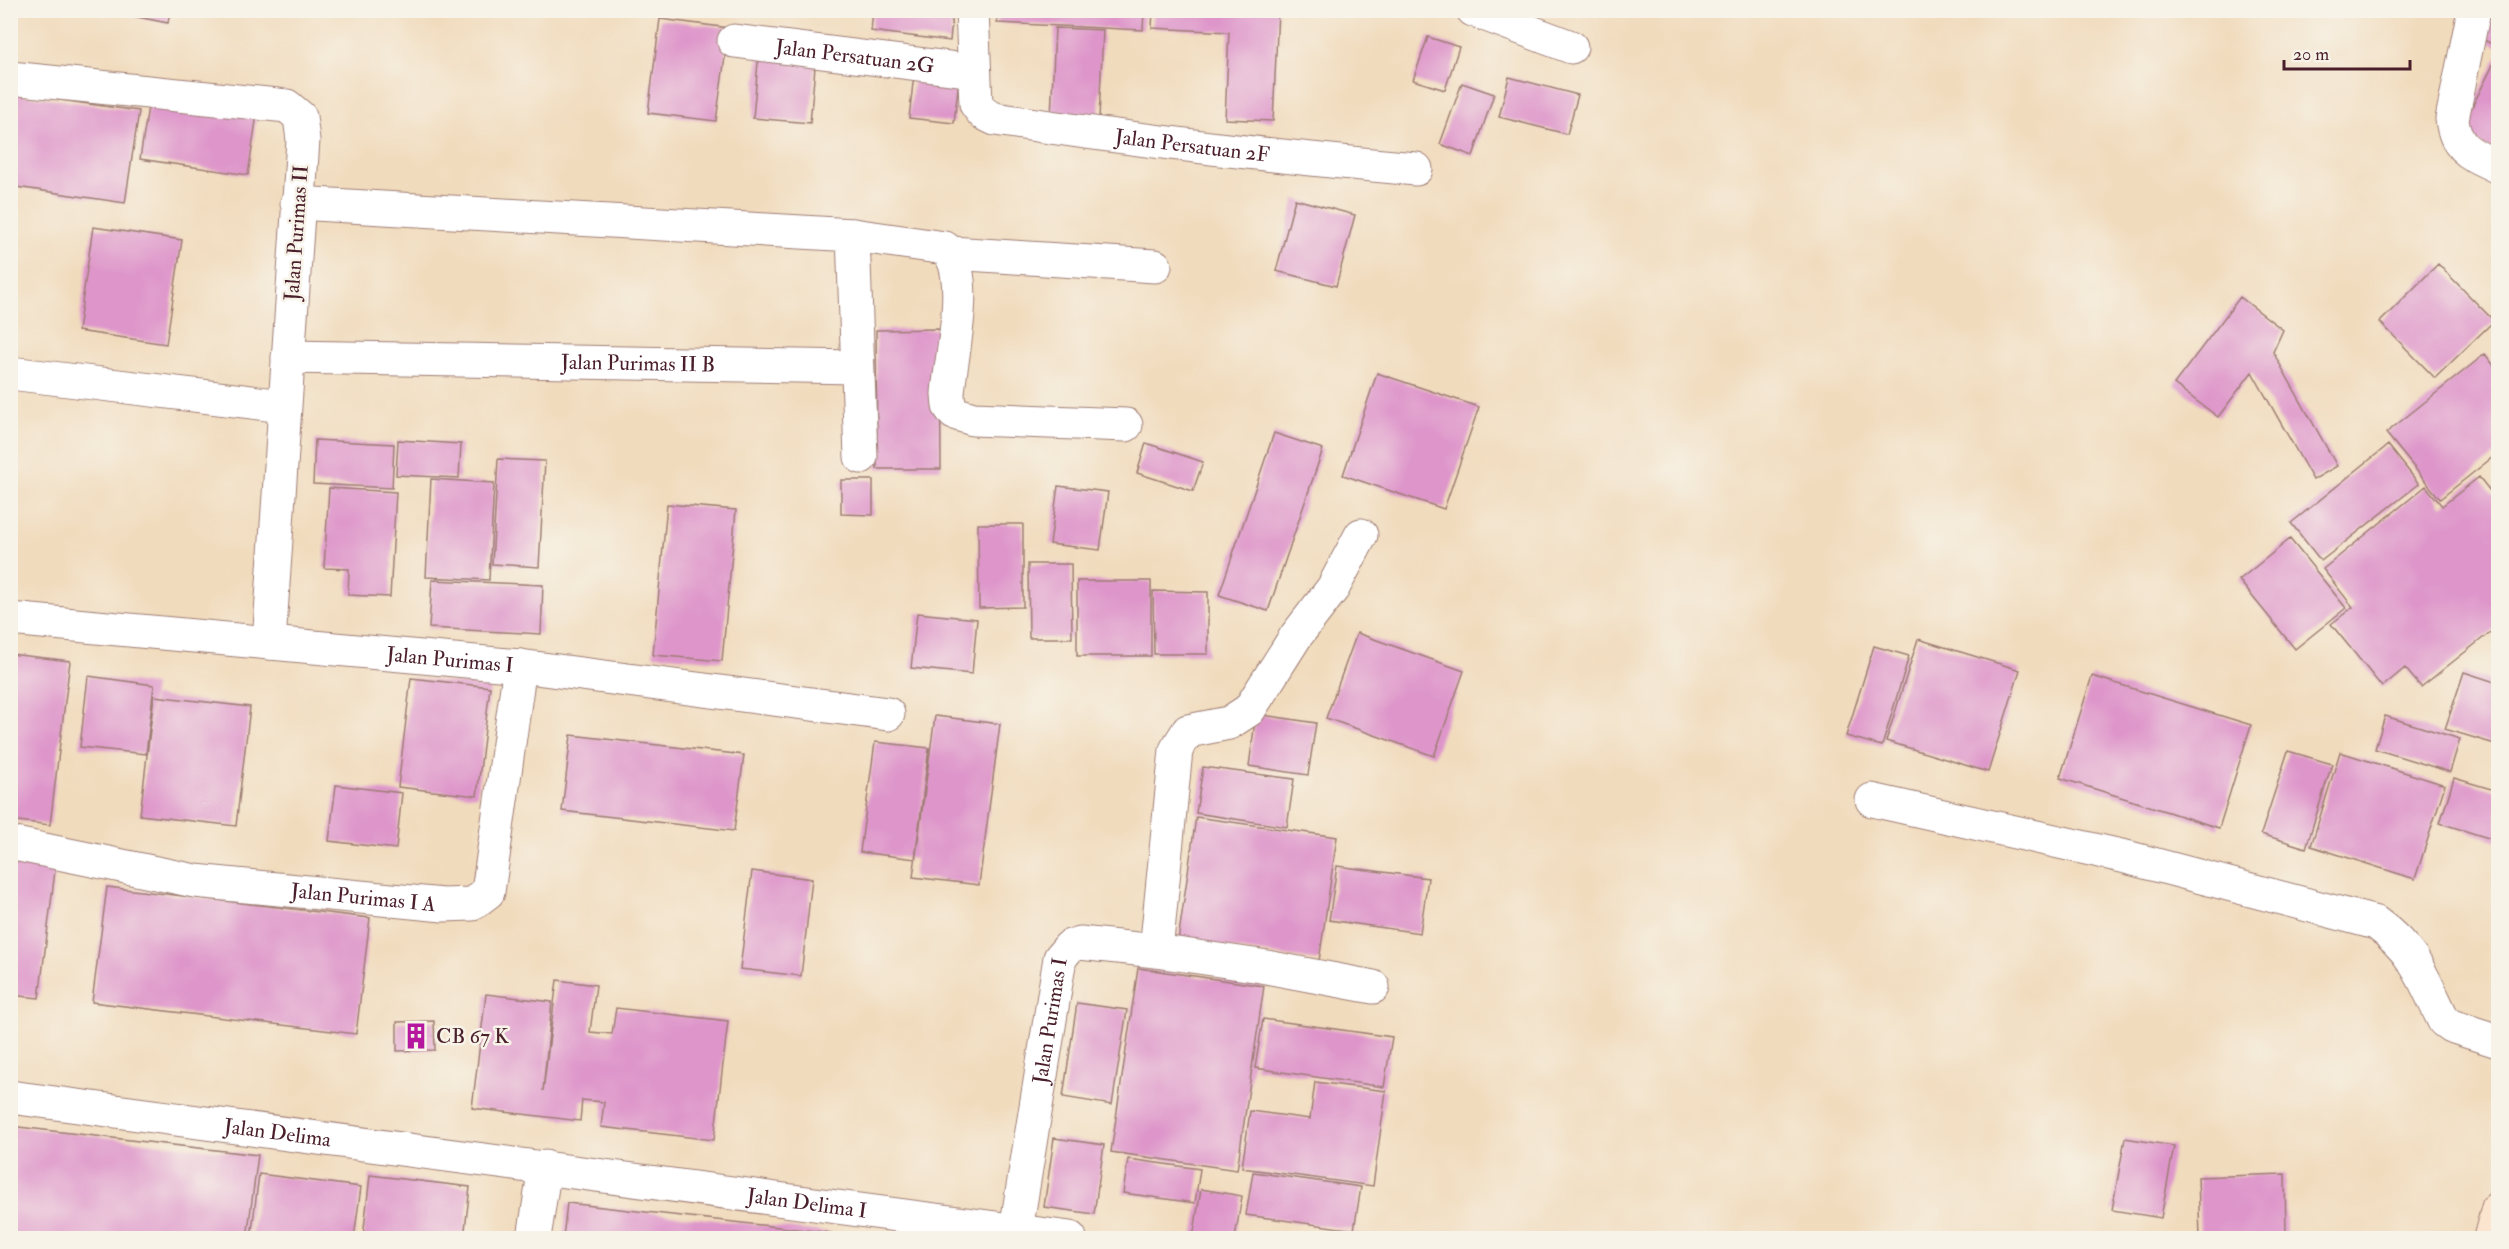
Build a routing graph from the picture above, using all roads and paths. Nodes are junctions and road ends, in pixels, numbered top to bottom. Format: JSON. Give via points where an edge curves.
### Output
{"nodes":[{"id":1,"x":972,"y":10,"type":"edge"},
{"id":2,"x":1473,"y":10,"type":"edge"},
{"id":3,"x":2474,"y":10,"type":"edge"},
{"id":4,"x":734,"y":41,"type":"dead end"},
{"id":5,"x":1571,"y":47,"type":"dead end"},
{"id":6,"x":974,"y":71,"type":"junction"},
{"id":7,"x":10,"y":78,"type":"edge"},
{"id":8,"x":2499,"y":167,"type":"edge"},
{"id":9,"x":1416,"y":169,"type":"dead end"},
{"id":10,"x":297,"y":203,"type":"junction"},
{"id":11,"x":853,"y":235,"type":"junction"},
{"id":12,"x":951,"y":254,"type":"junction"},
{"id":13,"x":1155,"y":266,"type":"dead end"},
{"id":14,"x":288,"y":357,"type":"junction"},
{"id":15,"x":857,"y":367,"type":"junction"},
{"id":16,"x":10,"y":373,"type":"edge"},
{"id":17,"x":285,"y":406,"type":"junction"},
{"id":18,"x":1126,"y":425,"type":"dead end"},
{"id":19,"x":861,"y":457,"type":"dead end"},
{"id":20,"x":1361,"y":535,"type":"dead end"},
{"id":21,"x":10,"y":619,"type":"edge"},
{"id":22,"x":269,"y":643,"type":"junction"},
{"id":23,"x":520,"y":666,"type":"junction"},
{"id":24,"x":888,"y":714,"type":"dead end"},
{"id":25,"x":1872,"y":800,"type":"dead end"},
{"id":26,"x":10,"y":843,"type":"edge"},
{"id":27,"x":1156,"y":951,"type":"junction"},
{"id":28,"x":1373,"y":987,"type":"dead end"},
{"id":29,"x":2498,"y":1041,"type":"edge"},
{"id":30,"x":10,"y":1097,"type":"edge"},
{"id":31,"x":544,"y":1167,"type":"junction"},
{"id":32,"x":2499,"y":1208,"type":"edge"},
{"id":33,"x":1016,"y":1230,"type":"junction"},
{"id":34,"x":534,"y":1239,"type":"edge"},
{"id":35,"x":1070,"y":1239,"type":"edge"},
{"id":36,"x":2490,"y":1239,"type":"edge"}],
"edges":[{"from":1,"to":6,"type":"street"},
{"from":2,"to":5,"type":"street"},
{"from":3,"to":8,"type":"street","via":[[2454,108],[2453,132],[2461,147]]},
{"from":4,"to":6,"type":"street","name":"Jalan Persatuan 2G"},
{"from":6,"to":9,"type":"street","name":"Jalan Persatuan 2F","via":[[976,104],[995,119],[1278,157]]},
{"from":7,"to":10,"type":"street","name":"Jalan Purimas II","via":[[287,106],[300,117],[302,129]]},
{"from":10,"to":11,"type":"street"},
{"from":10,"to":14,"type":"street","name":"Jalan Purimas II"},
{"from":11,"to":12,"type":"street","via":[[945,248]]},
{"from":11,"to":15,"type":"street"},
{"from":12,"to":13,"type":"street"},
{"from":12,"to":18,"type":"street","via":[[956,261],[959,299],[948,394],[954,413],[973,419]]},
{"from":14,"to":15,"type":"street","name":"Jalan Purimas II B"},
{"from":14,"to":17,"type":"street","name":"Jalan Purimas II"},
{"from":15,"to":19,"type":"street"},
{"from":16,"to":17,"type":"street"},
{"from":17,"to":22,"type":"street","name":"Jalan Purimas II"},
{"from":20,"to":27,"type":"street","via":[[1333,588],[1296,636],[1249,710],[1229,723],[1188,730],[1176,750]]},
{"from":21,"to":22,"type":"street","name":"Jalan Purimas I"},
{"from":22,"to":23,"type":"street","name":"Jalan Purimas I"},
{"from":23,"to":24,"type":"street","name":"Jalan Purimas I"},
{"from":23,"to":26,"type":"street","name":"Jalan Purimas I A","via":[[488,892],[471,904],[443,905],[195,881]]},
{"from":25,"to":29,"type":"street","via":[[2126,857],[2376,923],[2396,938],[2417,963],[2444,1021]]},
{"from":27,"to":28,"type":"street","name":"Jalan Purimas I"},
{"from":27,"to":33,"type":"street","name":"Jalan Purimas I","via":[[1080,944],[1070,946],[1060,958]]},
{"from":30,"to":31,"type":"street","name":"Jalan Delima"},
{"from":31,"to":33,"type":"street","name":"Jalan Delima I"},
{"from":31,"to":34,"type":"street"},
{"from":32,"to":36,"type":"street"},
{"from":33,"to":35,"type":"street","name":"Jalan Delima I"}]}
